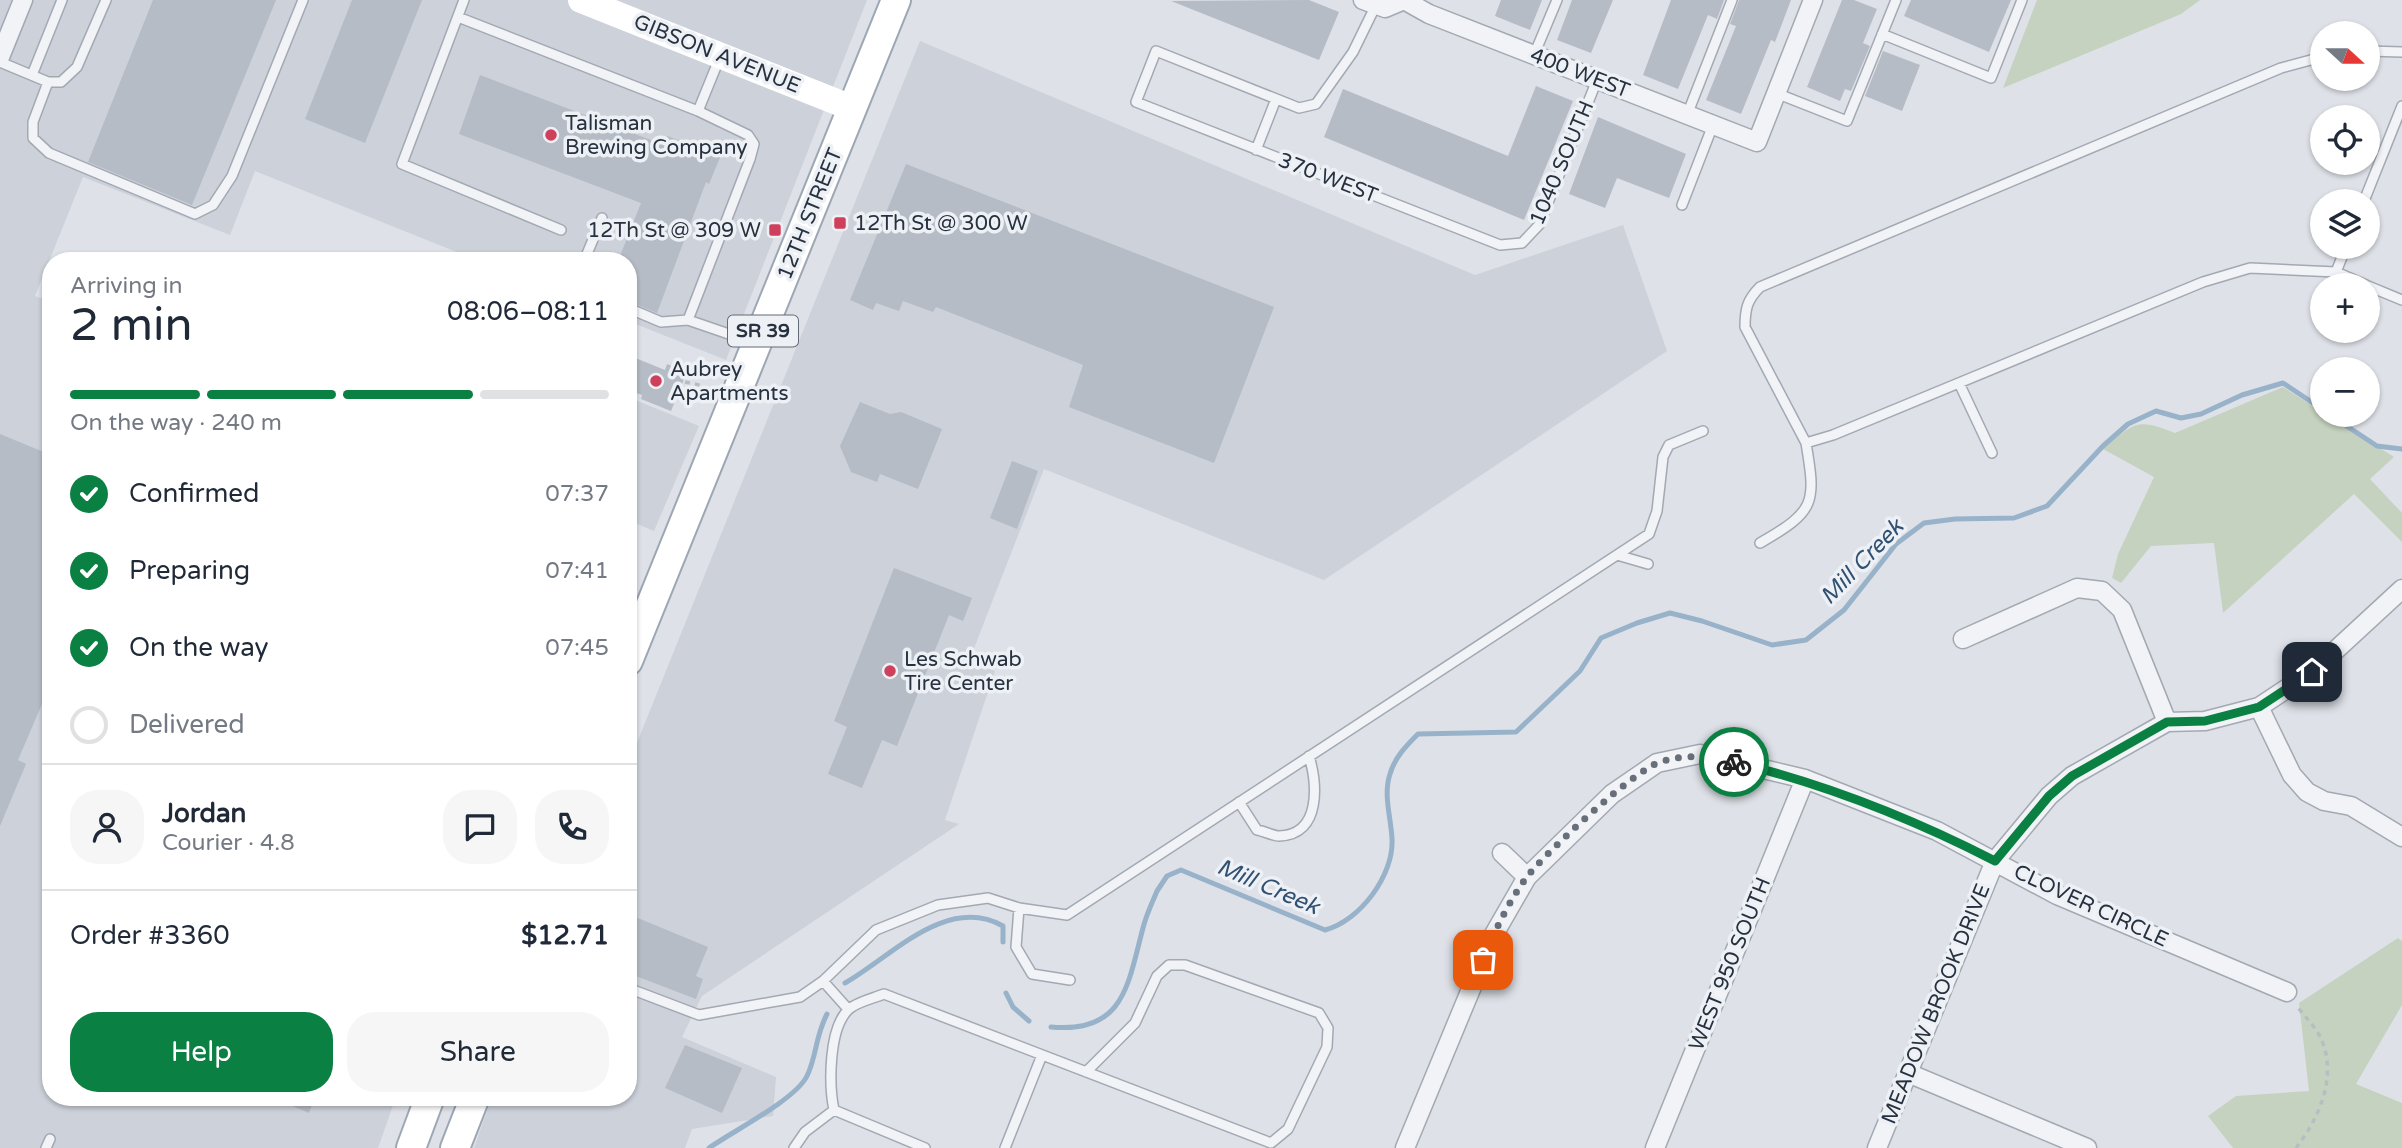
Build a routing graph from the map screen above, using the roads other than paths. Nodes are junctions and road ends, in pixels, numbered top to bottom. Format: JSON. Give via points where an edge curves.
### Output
{"nodes":[{"id":1,"x":23,"y":0,"type":"edge"},
{"id":2,"x":62,"y":0,"type":"edge"},
{"id":3,"x":106,"y":0,"type":"edge"},
{"id":4,"x":303,"y":0,"type":"edge"},
{"id":5,"x":464,"y":0,"type":"edge"},
{"id":6,"x":581,"y":0,"type":"edge"},
{"id":7,"x":896,"y":0,"type":"edge"},
{"id":8,"x":1404,"y":0,"type":"edge"},
{"id":9,"x":1557,"y":0,"type":"edge"},
{"id":10,"x":1732,"y":0,"type":"edge"},
{"id":11,"x":1813,"y":0,"type":"edge"},
{"id":12,"x":1896,"y":0,"type":"edge"},
{"id":13,"x":2022,"y":0,"type":"edge"},
{"id":14,"x":1369,"y":3,"type":"edge"},
{"id":15,"x":458,"y":17,"type":"junction"},
{"id":16,"x":1882,"y":34,"type":"junction"},
{"id":17,"x":2380,"y":50,"type":"edge"},
{"id":18,"x":2402,"y":52,"type":"edge"},
{"id":19,"x":1534,"y":55,"type":"junction"},
{"id":20,"x":721,"y":56,"type":"junction"},
{"id":21,"x":0,"y":60,"type":"edge"},
{"id":22,"x":2310,"y":60,"type":"edge"},
{"id":23,"x":32,"y":75,"type":"junction"},
{"id":24,"x":1597,"y":79,"type":"junction"},
{"id":25,"x":48,"y":82,"type":"junction"},
{"id":26,"x":1776,"y":93,"type":"junction"},
{"id":27,"x":1276,"y":99,"type":"junction"},
{"id":28,"x":2402,"y":106,"type":"edge"},
{"id":29,"x":852,"y":108,"type":"junction"},
{"id":30,"x":698,"y":111,"type":"junction"},
{"id":31,"x":1687,"y":114,"type":"junction"},
{"id":32,"x":1713,"y":125,"type":"junction"},
{"id":33,"x":1256,"y":150,"type":"junction"},
{"id":34,"x":2369,"y":189,"type":"edge"},
{"id":35,"x":1682,"y":205,"type":"dead end"},
{"id":36,"x":602,"y":218,"type":"dead end"},
{"id":37,"x":561,"y":230,"type":"dead end"},
{"id":38,"x":1522,"y":243,"type":"joint"},
{"id":39,"x":588,"y":252,"type":"edge"},
{"id":40,"x":2341,"y":259,"type":"edge"},
{"id":41,"x":2336,"y":272,"type":"joint"},
{"id":42,"x":2380,"y":291,"type":"edge"},
{"id":43,"x":2402,"y":300,"type":"edge"},
{"id":44,"x":637,"y":312,"type":"edge"},
{"id":45,"x":688,"y":320,"type":"junction"},
{"id":46,"x":758,"y":344,"type":"junction"},
{"id":47,"x":1959,"y":383,"type":"junction"},
{"id":48,"x":1703,"y":431,"type":"dead end"},
{"id":49,"x":1806,"y":443,"type":"junction"},
{"id":50,"x":1992,"y":453,"type":"dead end"},
{"id":51,"x":1760,"y":543,"type":"dead end"},
{"id":52,"x":1617,"y":555,"type":"junction"},
{"id":53,"x":1648,"y":564,"type":"dead end"},
{"id":54,"x":2402,"y":589,"type":"edge"},
{"id":55,"x":637,"y":639,"type":"edge"},
{"id":56,"x":1963,"y":639,"type":"dead end"},
{"id":57,"x":2259,"y":707,"type":"junction"},
{"id":58,"x":2167,"y":722,"type":"junction"},
{"id":59,"x":1310,"y":756,"type":"junction"},
{"id":60,"x":1805,"y":779,"type":"junction"},
{"id":61,"x":1240,"y":803,"type":"junction"},
{"id":62,"x":2402,"y":837,"type":"edge"},
{"id":63,"x":1502,"y":853,"type":"dead end"},
{"id":64,"x":1995,"y":861,"type":"junction"},
{"id":65,"x":1527,"y":877,"type":"junction"},
{"id":66,"x":1019,"y":908,"type":"junction"},
{"id":67,"x":1070,"y":980,"type":"dead end"},
{"id":68,"x":823,"y":981,"type":"junction"},
{"id":69,"x":637,"y":991,"type":"edge"},
{"id":70,"x":2287,"y":992,"type":"road end"},
{"id":71,"x":848,"y":1009,"type":"junction"},
{"id":72,"x":1042,"y":1055,"type":"junction"},
{"id":73,"x":1086,"y":1072,"type":"junction"},
{"id":74,"x":1908,"y":1073,"type":"junction"},
{"id":75,"x":427,"y":1106,"type":"edge"},
{"id":76,"x":471,"y":1106,"type":"edge"},
{"id":77,"x":834,"y":1110,"type":"junction"},
{"id":78,"x":411,"y":1148,"type":"edge"},
{"id":79,"x":455,"y":1148,"type":"edge"},
{"id":80,"x":794,"y":1148,"type":"edge"},
{"id":81,"x":925,"y":1148,"type":"edge"},
{"id":82,"x":1004,"y":1148,"type":"edge"},
{"id":83,"x":1405,"y":1148,"type":"edge"},
{"id":84,"x":1655,"y":1148,"type":"edge"},
{"id":85,"x":1877,"y":1148,"type":"edge"},
{"id":86,"x":2087,"y":1148,"type":"edge"}],
"edges":[{"from":1,"to":21,"type":"street"},
{"from":2,"to":23,"type":"lane"},
{"from":3,"to":25,"type":"lane","via":[[77,67],[61,82]]},
{"from":4,"to":25,"type":"lane","via":[[232,176],[213,205],[195,214],[49,153],[33,138],[33,122]]},
{"from":5,"to":15,"type":"lane"},
{"from":6,"to":20,"type":"street","name":"GIBSON AVENUE"},
{"from":7,"to":29,"type":"main road","name":"12TH STREET","number":"SR 39"},
{"from":8,"to":14,"type":"street","via":[[1385,8]]},
{"from":8,"to":19,"type":"street","name":"400 WEST"},
{"from":9,"to":19,"type":"lane"},
{"from":10,"to":31,"type":"lane"},
{"from":11,"to":26,"type":"street"},
{"from":12,"to":16,"type":"lane"},
{"from":13,"to":16,"type":"lane","via":[[1991,78]]},
{"from":14,"to":27,"type":"lane","via":[[1353,52],[1316,104],[1299,108]]},
{"from":15,"to":30,"type":"lane"},
{"from":15,"to":37,"type":"lane","via":[[402,164]]},
{"from":16,"to":26,"type":"lane","via":[[1847,121]]},
{"from":17,"to":18,"type":"lane"},
{"from":19,"to":24,"type":"street","name":"400 WEST"},
{"from":20,"to":29,"type":"street","name":"GIBSON AVENUE"},
{"from":20,"to":30,"type":"lane"},
{"from":21,"to":23,"type":"lane"},
{"from":22,"to":49,"type":"lane","via":[[2281,68],[1760,287],[1745,309],[1745,327]]},
{"from":23,"to":25,"type":"lane"},
{"from":24,"to":31,"type":"street","name":"400 WEST"},
{"from":24,"to":38,"type":"lane","name":"1040 SOUTH","via":[[1539,225]]},
{"from":26,"to":32,"type":"street","name":"400 WEST","via":[[1757,142]]},
{"from":27,"to":33,"type":"lane"},
{"from":27,"to":33,"type":"lane","name":"370 WEST","via":[[1156,51],[1136,102]]},
{"from":28,"to":34,"type":"lane"},
{"from":29,"to":46,"type":"main road","name":"12TH STREET","number":"SR 39"},
{"from":30,"to":45,"type":"lane","via":[[748,135],[754,145]]},
{"from":31,"to":32,"type":"street","name":"400 WEST"},
{"from":32,"to":35,"type":"lane"},
{"from":33,"to":38,"type":"lane","name":"370 WEST","via":[[1500,245]]},
{"from":36,"to":39,"type":"lane"},
{"from":40,"to":41,"type":"lane"},
{"from":41,"to":47,"type":"lane","via":[[2250,268],[2203,282]]},
{"from":42,"to":43,"type":"lane"},
{"from":44,"to":45,"type":"lane","via":[[661,322]]},
{"from":45,"to":46,"type":"lane"},
{"from":46,"to":55,"type":"main road","name":"12TH STREET","number":"SR 39"},
{"from":47,"to":49,"type":"lane"},
{"from":47,"to":50,"type":"lane"},
{"from":48,"to":52,"type":"lane","via":[[1669,445],[1662,457],[1657,512],[1649,534]]},
{"from":49,"to":51,"type":"lane","via":[[1814,486],[1808,506],[1792,525]]},
{"from":52,"to":53,"type":"lane"},
{"from":52,"to":59,"type":"lane"},
{"from":54,"to":57,"type":"street","name":"MEADOW BROOK DRIVE","via":[[2312,672]]},
{"from":56,"to":58,"type":"street","via":[[2077,588],[2102,591],[2122,610]]},
{"from":57,"to":58,"type":"street","name":"MEADOW BROOK DRIVE","via":[[2205,721]]},
{"from":57,"to":62,"type":"street","via":[[2292,775],[2307,792],[2351,806]]},
{"from":58,"to":64,"type":"street","name":"MEADOW BROOK DRIVE","via":[[2072,776],[2049,796]]},
{"from":59,"to":61,"type":"lane"},
{"from":59,"to":61,"type":"lane","via":[[1316,781],[1314,809],[1299,828],[1279,836],[1258,830]]},
{"from":60,"to":64,"type":"street","name":"CLOVER CIRCLE","via":[[1937,831]]},
{"from":60,"to":65,"type":"street","name":"CLOVER CIRCLE","via":[[1700,754],[1657,763],[1612,794]]},
{"from":60,"to":84,"type":"street","name":"WEST 950 SOUTH"},
{"from":61,"to":66,"type":"lane","via":[[1067,915]]},
{"from":63,"to":65,"type":"street"},
{"from":64,"to":70,"type":"street","name":"CLOVER CIRCLE","via":[[2057,895]]},
{"from":64,"to":74,"type":"street","name":"MEADOW BROOK DRIVE"},
{"from":65,"to":83,"type":"street","via":[[1493,936]]},
{"from":66,"to":67,"type":"lane","via":[[1016,947],[1032,974]]},
{"from":66,"to":68,"type":"lane","via":[[988,898],[937,905],[876,930]]},
{"from":68,"to":69,"type":"lane","via":[[800,997],[699,1015]]},
{"from":68,"to":71,"type":"lane"},
{"from":71,"to":72,"type":"lane","via":[[884,994]]},
{"from":71,"to":77,"type":"lane","via":[[836,1034],[830,1086]]},
{"from":72,"to":73,"type":"lane"},
{"from":72,"to":82,"type":"lane"},
{"from":73,"to":73,"type":"lane","via":[[1135,1023],[1157,976],[1169,965],[1185,965],[1319,1013],[1328,1028],[1327,1047],[1288,1129],[1272,1143]]},
{"from":74,"to":85,"type":"street","name":"MEADOW BROOK DRIVE"},
{"from":74,"to":86,"type":"street"},
{"from":75,"to":78,"type":"main road"},
{"from":76,"to":79,"type":"main road"},
{"from":77,"to":80,"type":"lane","via":[[805,1132]]},
{"from":77,"to":81,"type":"lane"}]}
